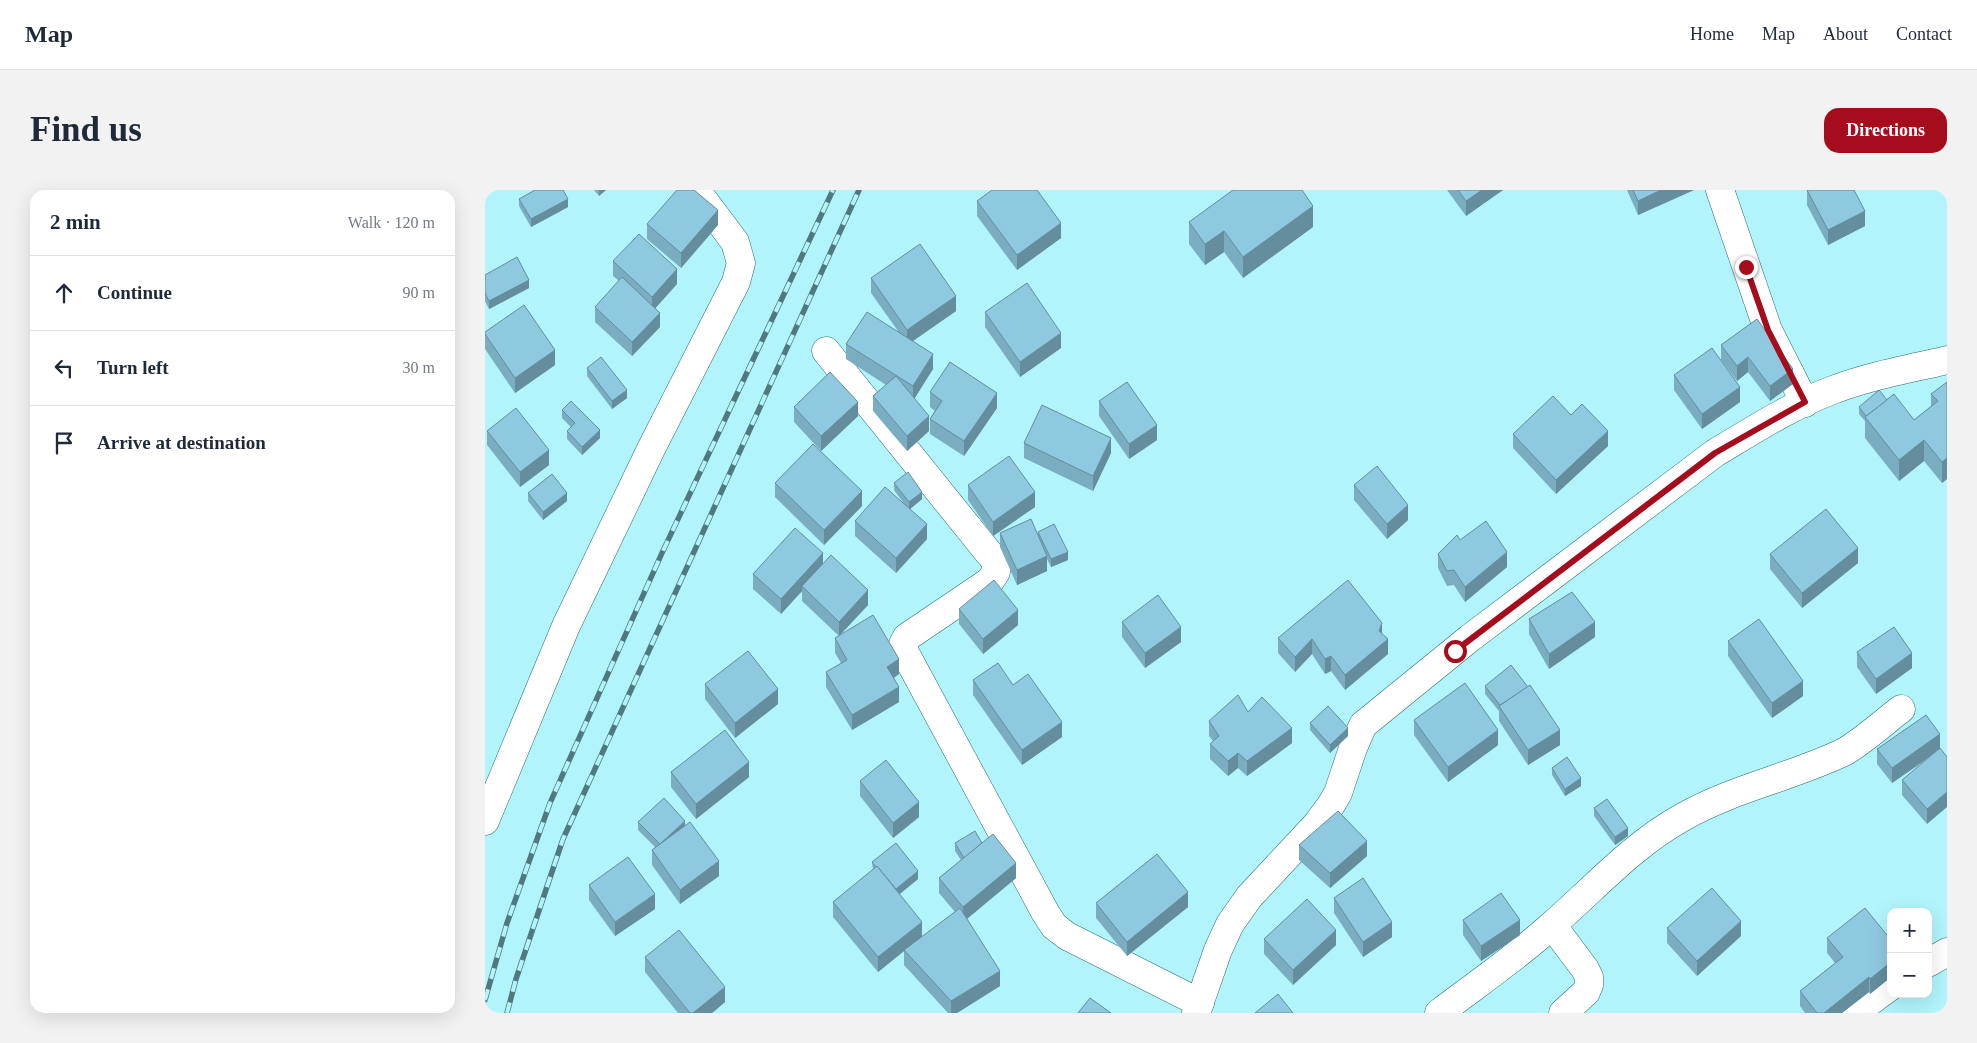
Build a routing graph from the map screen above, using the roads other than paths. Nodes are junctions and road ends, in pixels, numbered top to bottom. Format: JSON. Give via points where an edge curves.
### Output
{"nodes":[{"id":1,"x":697,"y":190,"type":"edge"},
{"id":2,"x":1720,"y":190,"type":"edge"},
{"id":3,"x":826,"y":352,"type":"dead end"},
{"id":4,"x":1947,"y":360,"type":"edge"},
{"id":5,"x":1805,"y":402,"type":"junction"},
{"id":6,"x":1901,"y":709,"type":"dead end"},
{"id":7,"x":485,"y":821,"type":"edge"},
{"id":8,"x":1552,"y":925,"type":"junction"},
{"id":9,"x":1947,"y":952,"type":"edge"},
{"id":10,"x":1932,"y":961,"type":"edge"},
{"id":11,"x":1887,"y":989,"type":"edge"},
{"id":12,"x":1198,"y":1008,"type":"edge"},
{"id":13,"x":1439,"y":1013,"type":"edge"},
{"id":14,"x":1563,"y":1013,"type":"edge"},
{"id":15,"x":1854,"y":1013,"type":"edge"}],
"edges":[{"from":1,"to":7,"type":"street","via":[[735,242],[741,263],[737,282],[570,617]]},
{"from":2,"to":5,"type":"street","via":[[1768,330]]},
{"from":3,"to":12,"type":"street","via":[[996,562],[996,572],[991,581],[907,637],[903,644],[1045,912],[1054,926],[1067,936]]},
{"from":4,"to":5,"type":"street","via":[[1860,381]]},
{"from":5,"to":12,"type":"street","via":[[1715,453],[1470,638],[1363,724],[1331,805],[1234,917],[1218,950]]},
{"from":6,"to":8,"type":"street","via":[[1845,751],[1728,795],[1683,817],[1623,858]]},
{"from":8,"to":13,"type":"street"},
{"from":8,"to":14,"type":"street","via":[[1589,977],[1587,992]]},
{"from":9,"to":10,"type":"street"},
{"from":11,"to":15,"type":"street"}]}
